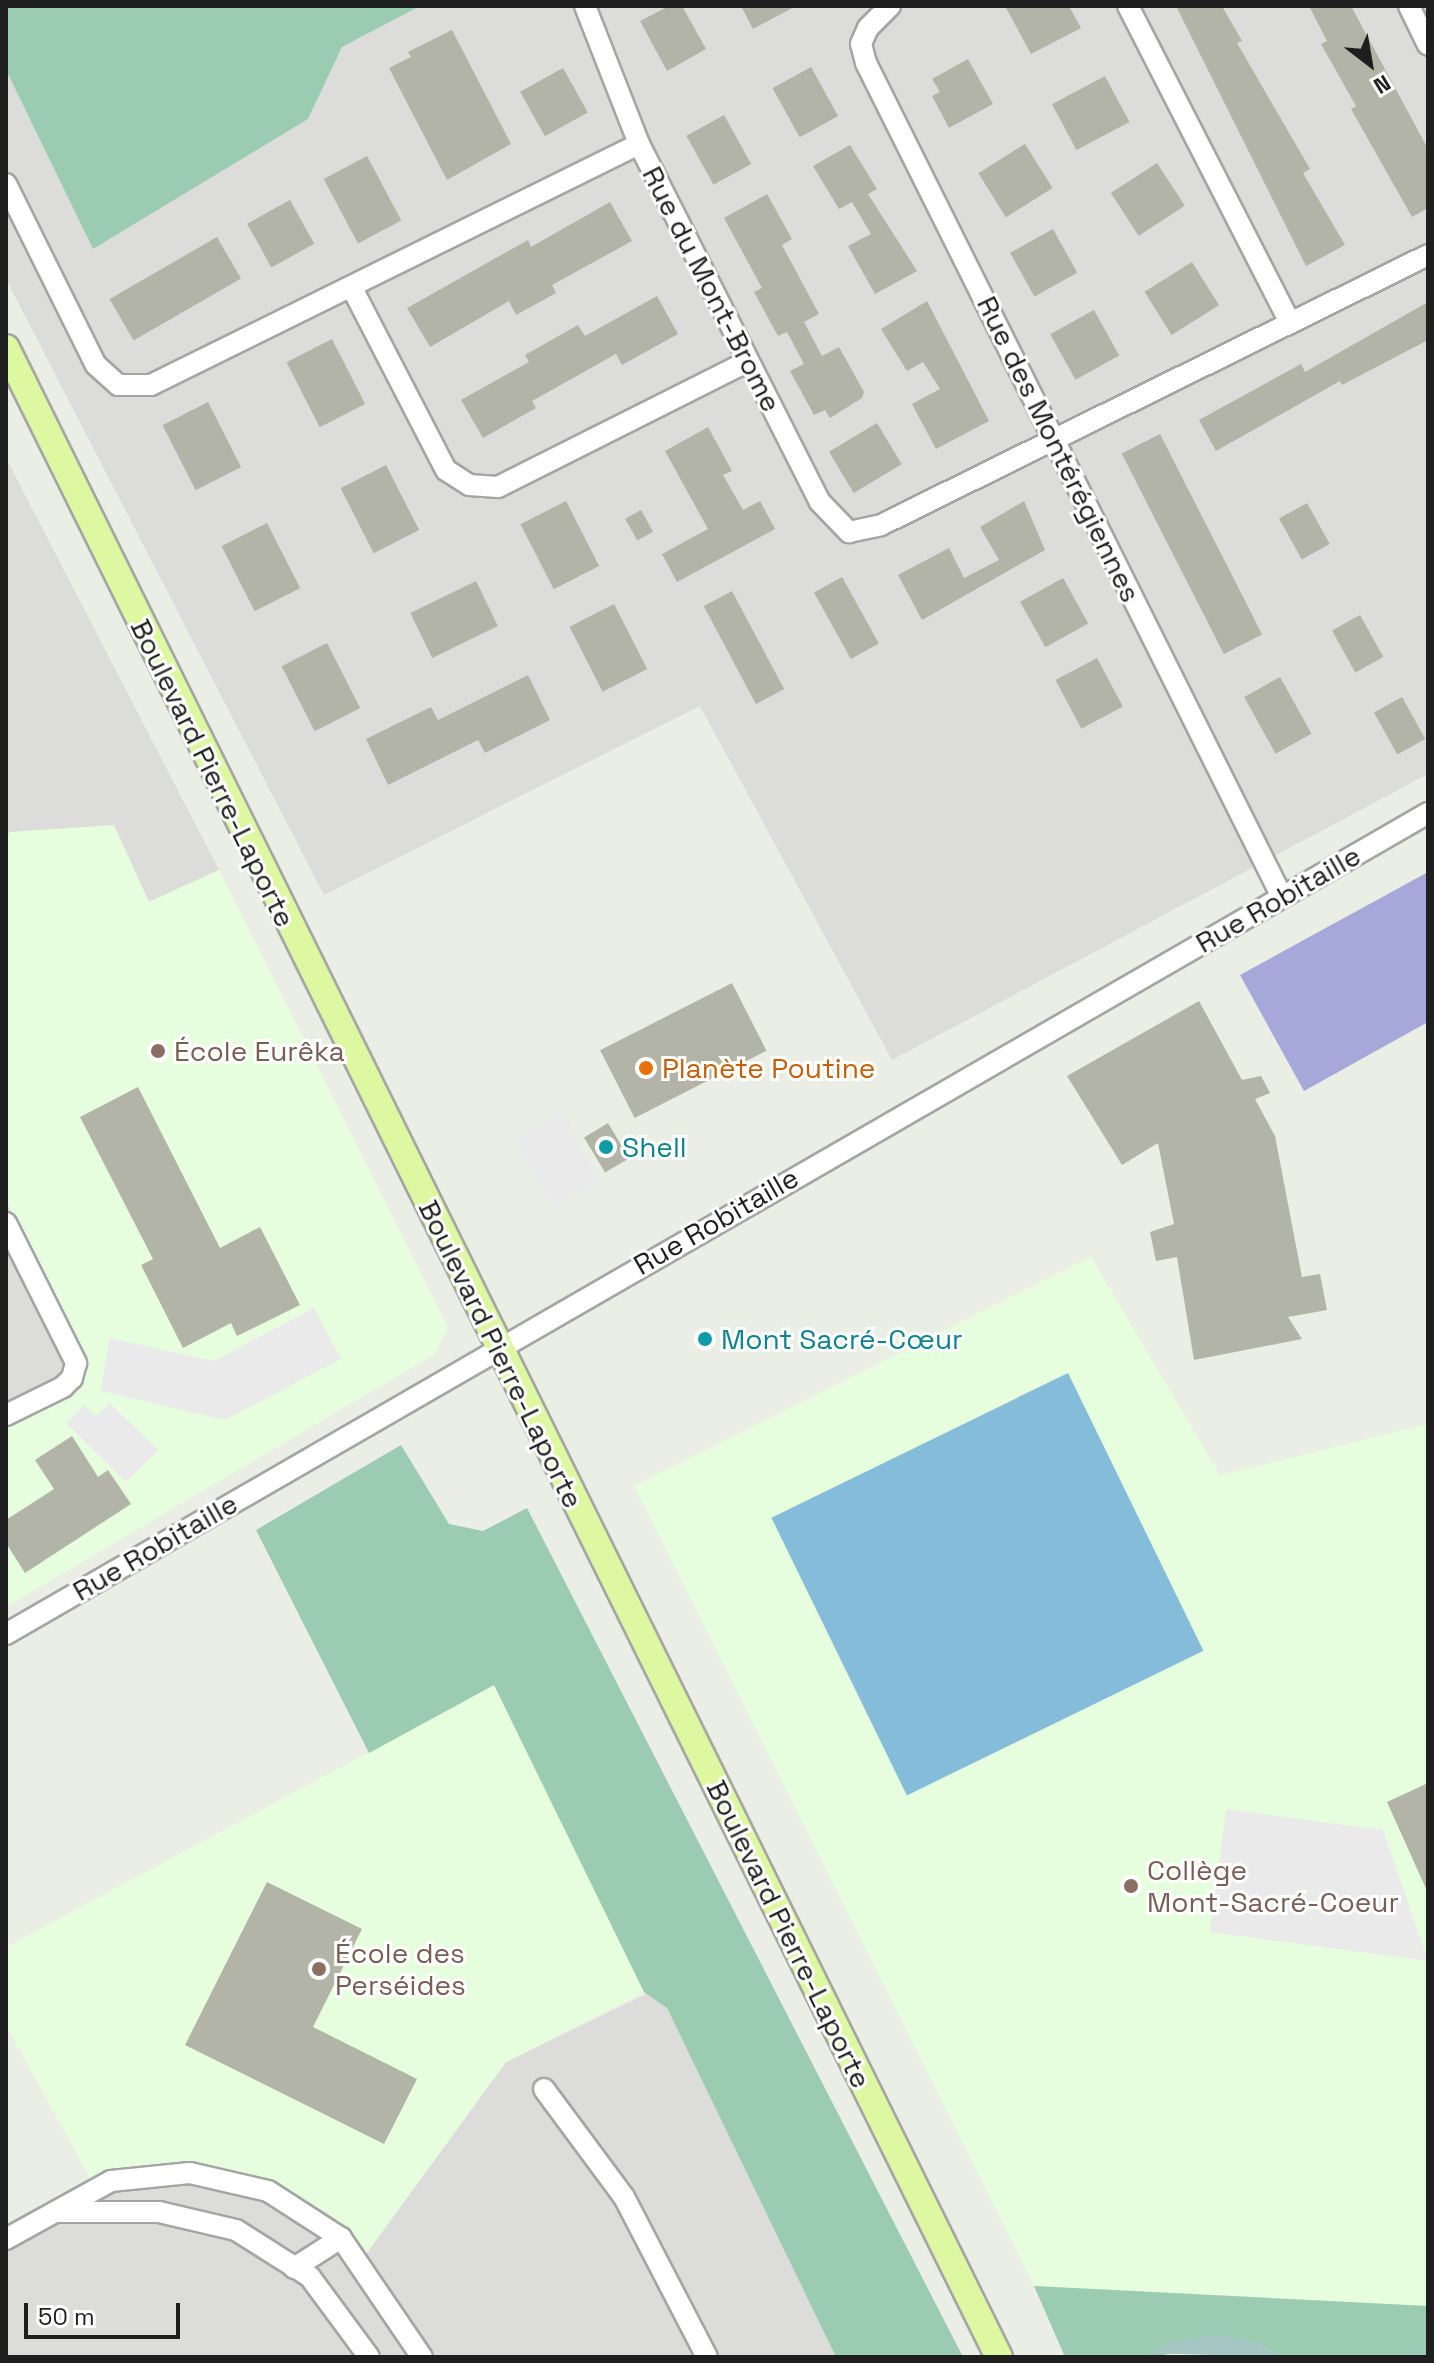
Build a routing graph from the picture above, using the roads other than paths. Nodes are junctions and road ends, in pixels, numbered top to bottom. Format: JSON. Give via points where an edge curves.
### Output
{"nodes":[{"id":1,"x":585,"y":6,"type":"edge"},
{"id":2,"x":890,"y":6,"type":"edge"},
{"id":3,"x":1128,"y":6,"type":"edge"},
{"id":4,"x":1409,"y":6,"type":"edge"},
{"id":5,"x":1428,"y":45,"type":"edge"},
{"id":6,"x":639,"y":144,"type":"junction"},
{"id":7,"x":6,"y":184,"type":"edge"},
{"id":8,"x":1428,"y":255,"type":"edge"},
{"id":9,"x":352,"y":288,"type":"junction"},
{"id":10,"x":1290,"y":323,"type":"junction"},
{"id":11,"x":6,"y":348,"type":"edge"},
{"id":12,"x":746,"y":362,"type":"junction"},
{"id":13,"x":1054,"y":439,"type":"junction"},
{"id":14,"x":1428,"y":813,"type":"edge"},
{"id":15,"x":1282,"y":897,"type":"junction"},
{"id":16,"x":6,"y":1223,"type":"edge"},
{"id":17,"x":497,"y":1347,"type":"junction"},
{"id":18,"x":6,"y":1415,"type":"edge"},
{"id":19,"x":6,"y":1634,"type":"edge"},
{"id":20,"x":544,"y":2089,"type":"dead end"},
{"id":21,"x":59,"y":2212,"type":"junction"},
{"id":22,"x":341,"y":2238,"type":"junction"},
{"id":23,"x":6,"y":2239,"type":"edge"},
{"id":24,"x":294,"y":2268,"type":"junction"},
{"id":25,"x":369,"y":2357,"type":"edge"},
{"id":26,"x":422,"y":2357,"type":"edge"},
{"id":27,"x":707,"y":2357,"type":"edge"},
{"id":28,"x":999,"y":2357,"type":"edge"}],
"edges":[{"from":1,"to":6,"type":"street"},
{"from":2,"to":13,"type":"street","name":"Rue des Montérégiennes","via":[[865,36],[866,63]]},
{"from":3,"to":10,"type":"street"},
{"from":4,"to":5,"type":"street"},
{"from":6,"to":9,"type":"street","name":"Rue du Mont-Brome"},
{"from":6,"to":12,"type":"street","name":"Rue du Mont-Brome"},
{"from":7,"to":9,"type":"street","name":"Rue du Mont-Brome","via":[[96,365],[118,385],[151,385]]},
{"from":8,"to":10,"type":"street","name":"Rue du Mont-Brome"},
{"from":9,"to":12,"type":"street","via":[[446,470],[469,485],[498,487]]},
{"from":10,"to":13,"type":"street","name":"Rue du Mont-Brome"},
{"from":11,"to":17,"type":"main road","name":"Boulevard Pierre-Laporte"},
{"from":12,"to":13,"type":"street","name":"Rue du Mont-Brome","via":[[820,502],[849,532],[881,525]]},
{"from":13,"to":15,"type":"street","name":"Rue des Montérégiennes"},
{"from":14,"to":15,"type":"street","name":"Rue Robitaille"},
{"from":15,"to":17,"type":"street","name":"Rue Robitaille"},
{"from":16,"to":18,"type":"street","via":[[76,1363],[63,1387]]},
{"from":17,"to":19,"type":"street","name":"Rue Robitaille"},
{"from":17,"to":28,"type":"main road","name":"Boulevard Pierre-Laporte"},
{"from":20,"to":27,"type":"street","via":[[624,2197]]},
{"from":21,"to":22,"type":"street","via":[[111,2181],[190,2173],[268,2191]]},
{"from":21,"to":23,"type":"street"},
{"from":21,"to":24,"type":"street","via":[[159,2212],[236,2230]]},
{"from":22,"to":24,"type":"street"},
{"from":22,"to":26,"type":"street"},
{"from":24,"to":25,"type":"street","via":[[310,2277]]}]}
